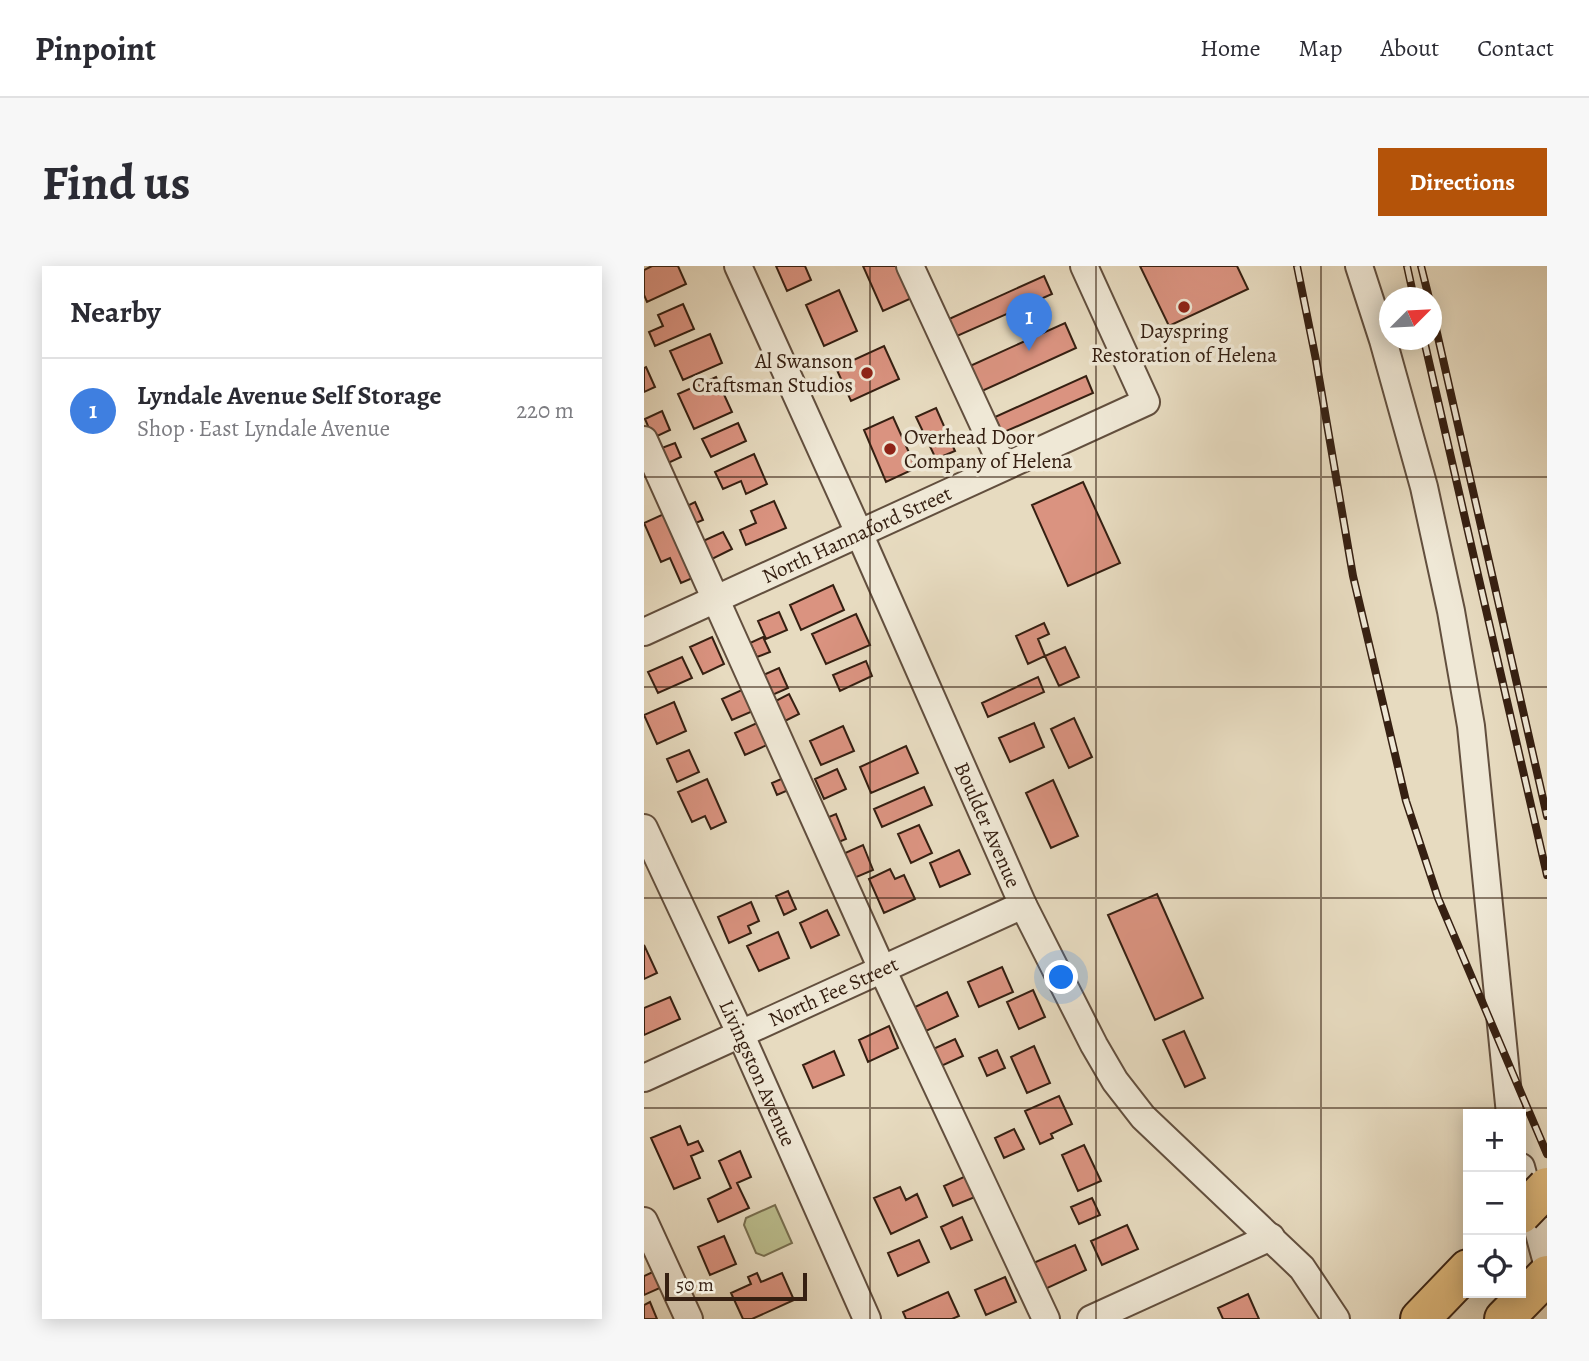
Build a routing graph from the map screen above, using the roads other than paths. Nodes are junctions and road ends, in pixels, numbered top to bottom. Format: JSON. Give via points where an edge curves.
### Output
{"nodes":[{"id":1,"x":738,"y":266,"type":"edge"},
{"id":2,"x":910,"y":266,"type":"edge"},
{"id":3,"x":1084,"y":266,"type":"edge"},
{"id":4,"x":1359,"y":266,"type":"edge"},
{"id":5,"x":644,"y":440,"type":"edge"},
{"id":6,"x":1003,"y":467,"type":"junction"},
{"id":7,"x":859,"y":533,"type":"junction"},
{"id":8,"x":716,"y":598,"type":"junction"},
{"id":9,"x":644,"y":632,"type":"edge"},
{"id":10,"x":644,"y":828,"type":"edge"},
{"id":11,"x":1023,"y":905,"type":"junction"},
{"id":12,"x":882,"y":969,"type":"junction"},
{"id":13,"x":740,"y":1033,"type":"junction"},
{"id":14,"x":644,"y":1078,"type":"edge"},
{"id":15,"x":1510,"y":1109,"type":"edge"},
{"id":16,"x":1522,"y":1172,"type":"edge"},
{"id":17,"x":1547,"y":1186,"type":"edge"},
{"id":18,"x":1526,"y":1209,"type":"edge"},
{"id":19,"x":644,"y":1221,"type":"edge"},
{"id":20,"x":1271,"y":1237,"type":"junction"},
{"id":21,"x":1547,"y":1263,"type":"edge"},
{"id":22,"x":1463,"y":1274,"type":"edge"},
{"id":23,"x":1547,"y":1275,"type":"edge"},
{"id":24,"x":689,"y":1319,"type":"edge"},
{"id":25,"x":867,"y":1319,"type":"edge"},
{"id":26,"x":1046,"y":1319,"type":"edge"},
{"id":27,"x":1091,"y":1319,"type":"edge"},
{"id":28,"x":1336,"y":1319,"type":"edge"},
{"id":29,"x":1420,"y":1319,"type":"edge"},
{"id":30,"x":1504,"y":1319,"type":"edge"}],
"edges":[{"from":1,"to":7,"type":"street","name":"Boulder Avenue"},
{"from":2,"to":6,"type":"street"},
{"from":3,"to":6,"type":"street","name":"North Hannaford Street","via":[[1146,402]]},
{"from":4,"to":15,"type":"street","via":[[1424,487],[1467,700]]},
{"from":5,"to":8,"type":"street"},
{"from":6,"to":7,"type":"street","name":"North Hannaford Street"},
{"from":7,"to":8,"type":"street","name":"North Hannaford Street"},
{"from":7,"to":11,"type":"street","name":"Boulder Avenue"},
{"from":8,"to":9,"type":"street","name":"North Hannaford Street"},
{"from":8,"to":12,"type":"street"},
{"from":10,"to":13,"type":"street","name":"Livingston Avenue"},
{"from":11,"to":12,"type":"street","name":"North Fee Street"},
{"from":11,"to":20,"type":"street","name":"Boulder Avenue","via":[[1115,1082],[1143,1117]]},
{"from":12,"to":13,"type":"street","name":"North Fee Street"},
{"from":12,"to":26,"type":"street"},
{"from":13,"to":14,"type":"street","name":"North Fee Street"},
{"from":13,"to":25,"type":"street","name":"Livingston Avenue"},
{"from":16,"to":21,"type":"street"},
{"from":17,"to":18,"type":"highway","bridge":true},
{"from":19,"to":24,"type":"street"},
{"from":20,"to":27,"type":"street"},
{"from":20,"to":28,"type":"street","name":"Boulder Avenue","via":[[1302,1268]]},
{"from":22,"to":29,"type":"highway"},
{"from":23,"to":30,"type":"highway"}]}
